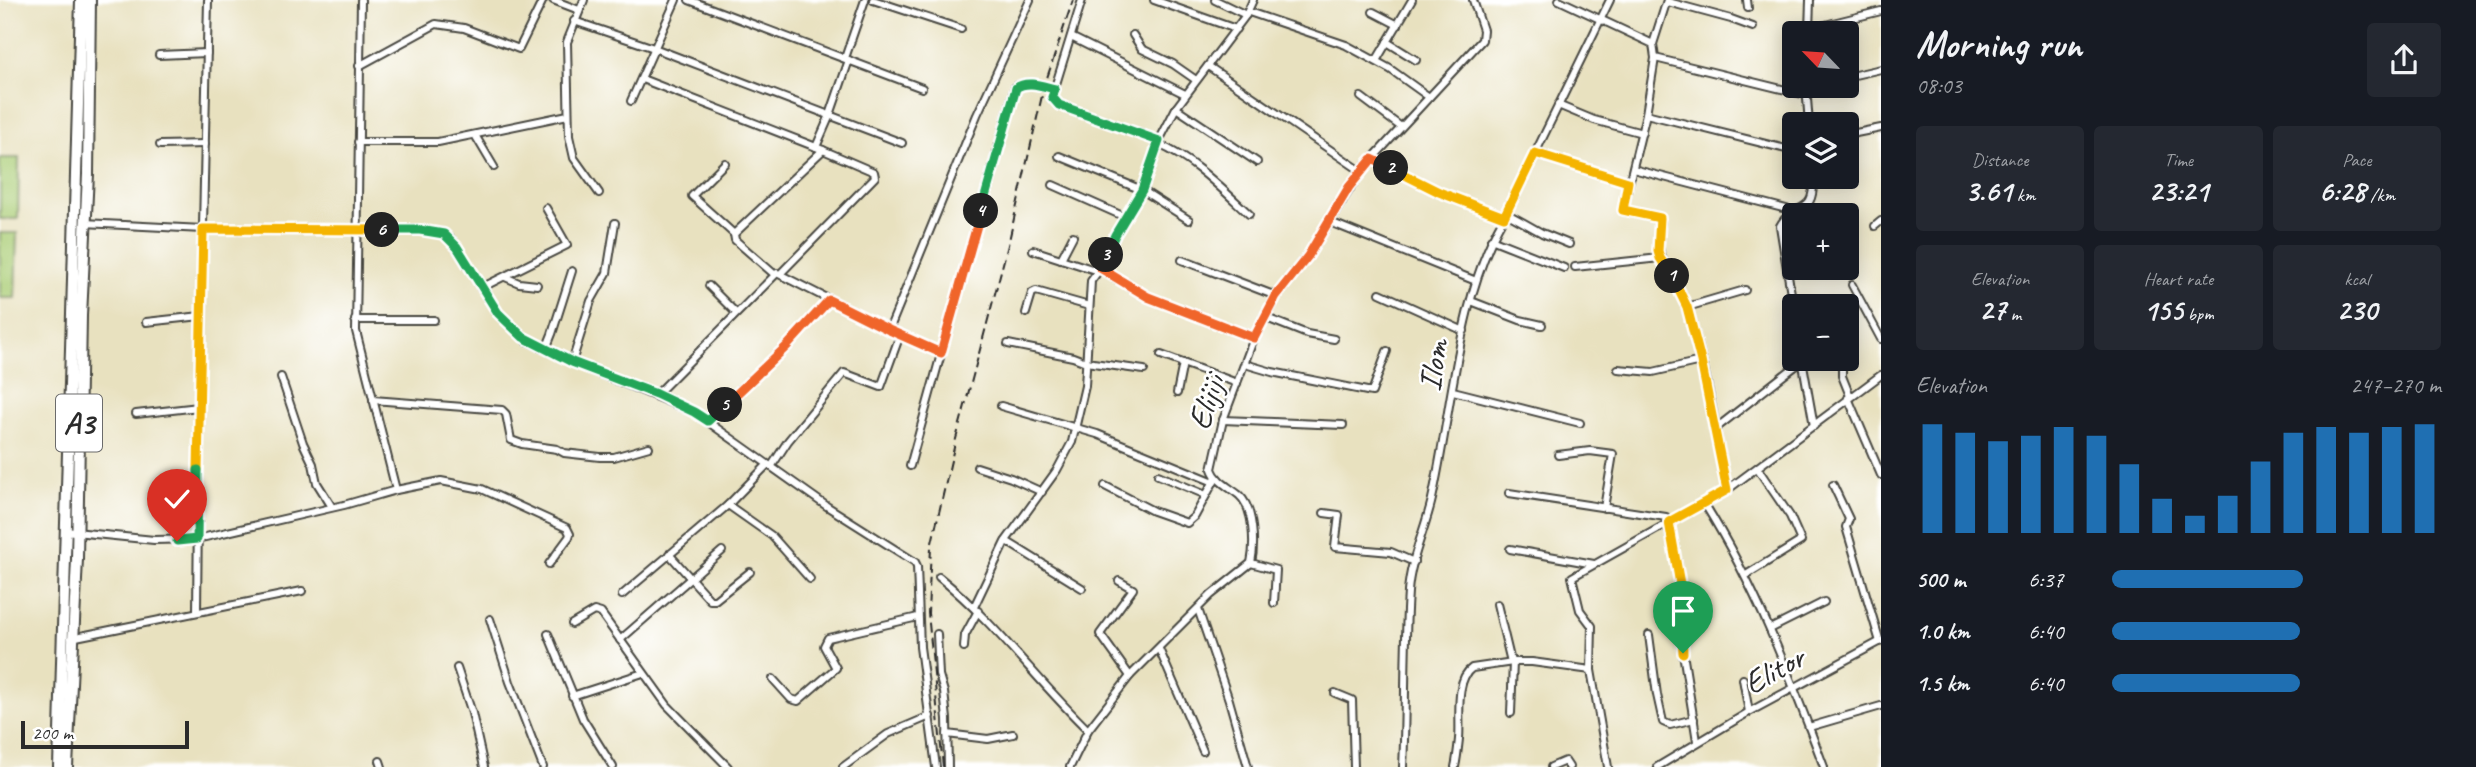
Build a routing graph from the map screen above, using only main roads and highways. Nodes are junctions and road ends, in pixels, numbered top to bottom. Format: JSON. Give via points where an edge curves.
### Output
{"nodes":[{"id":1,"x":81,"y":0,"type":"edge"},
{"id":2,"x":90,"y":0,"type":"edge"},
{"id":3,"x":80,"y":223,"type":"junction"},
{"id":4,"x":71,"y":532,"type":"junction"},
{"id":5,"x":59,"y":767,"type":"edge"},
{"id":6,"x":67,"y":767,"type":"edge"}],
"edges":[{"from":1,"to":3,"type":"highway","number":"A3"},
{"from":2,"to":3,"type":"highway","number":"A3"},
{"from":3,"to":4,"type":"highway","number":"A3","via":[[81,316]]},
{"from":4,"to":5,"type":"highway","number":"A3"},
{"from":4,"to":6,"type":"highway","number":"A3"}]}
